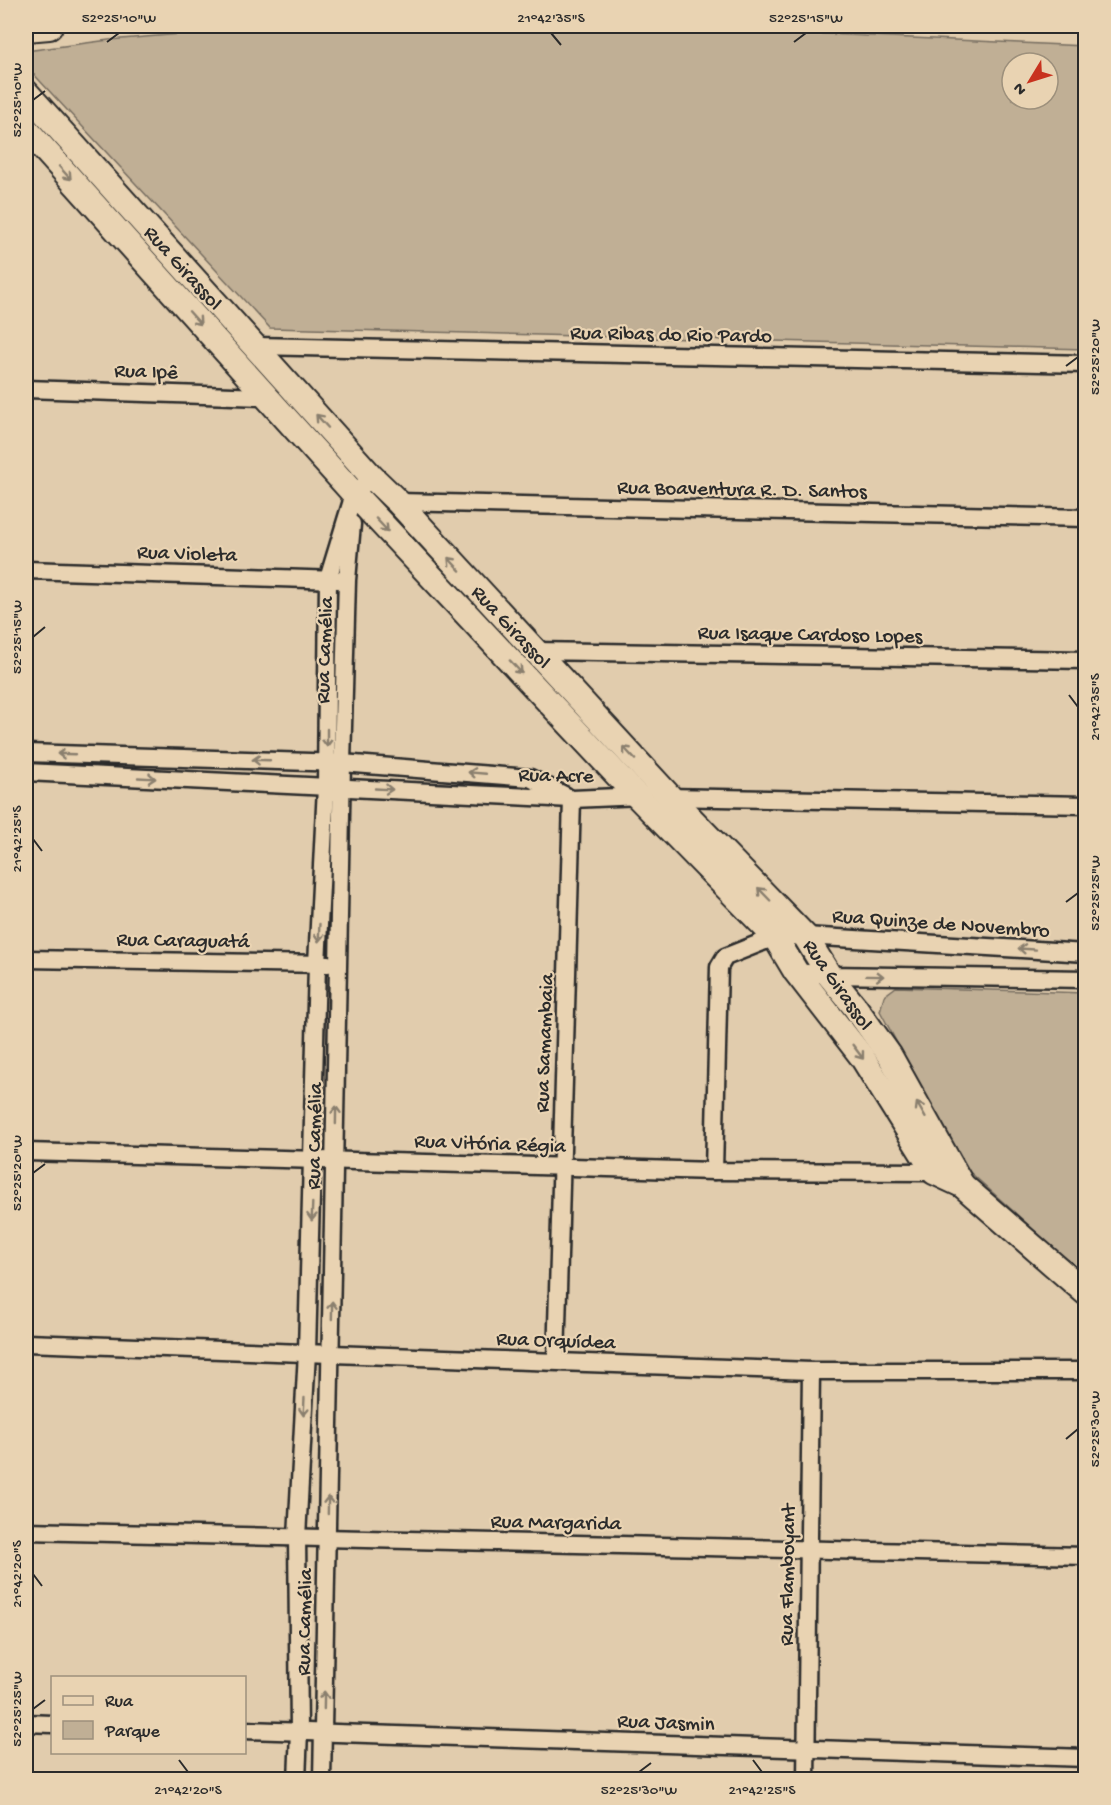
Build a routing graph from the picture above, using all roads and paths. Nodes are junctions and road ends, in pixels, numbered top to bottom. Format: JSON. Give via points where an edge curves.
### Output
{"nodes":[{"id":1,"x":49,"y":26,"type":"edge"},
{"id":2,"x":26,"y":28,"type":"edge"},
{"id":3,"x":26,"y":92,"type":"edge"},
{"id":4,"x":26,"y":129,"type":"edge"},
{"id":5,"x":256,"y":346,"type":"junction"},
{"id":6,"x":1086,"y":364,"type":"edge"},
{"id":7,"x":26,"y":389,"type":"edge"},
{"id":8,"x":266,"y":397,"type":"junction"},
{"id":9,"x":372,"y":477,"type":"junction"},
{"id":10,"x":354,"y":494,"type":"junction"},
{"id":11,"x":398,"y":502,"type":"junction"},
{"id":12,"x":1086,"y":518,"type":"edge"},
{"id":13,"x":26,"y":570,"type":"edge"},
{"id":14,"x":328,"y":579,"type":"junction"},
{"id":15,"x":347,"y":580,"type":"junction"},
{"id":16,"x":534,"y":651,"type":"junction"},
{"id":17,"x":1086,"y":660,"type":"edge"},
{"id":18,"x":26,"y":753,"type":"edge"},
{"id":19,"x":334,"y":763,"type":"junction"},
{"id":20,"x":26,"y":772,"type":"edge"},
{"id":21,"x":334,"y":787,"type":"junction"},
{"id":22,"x":636,"y":795,"type":"junction"},
{"id":23,"x":670,"y":797,"type":"junction"},
{"id":24,"x":572,"y":799,"type":"junction"},
{"id":25,"x":1086,"y":805,"type":"edge"},
{"id":26,"x":805,"y":936,"type":"junction"},
{"id":27,"x":775,"y":937,"type":"junction"},
{"id":28,"x":1086,"y":953,"type":"edge"},
{"id":29,"x":26,"y":959,"type":"edge"},
{"id":30,"x":317,"y":964,"type":"junction"},
{"id":31,"x":339,"y":964,"type":"junction"},
{"id":32,"x":796,"y":972,"type":"junction"},
{"id":33,"x":829,"y":975,"type":"junction"},
{"id":34,"x":1086,"y":979,"type":"edge"},
{"id":35,"x":26,"y":1152,"type":"edge"},
{"id":36,"x":313,"y":1159,"type":"junction"},
{"id":37,"x":335,"y":1160,"type":"junction"},
{"id":38,"x":562,"y":1166,"type":"junction"},
{"id":39,"x":942,"y":1166,"type":"junction"},
{"id":40,"x":714,"y":1171,"type":"junction"},
{"id":41,"x":1086,"y":1293,"type":"edge"},
{"id":42,"x":26,"y":1343,"type":"edge"},
{"id":43,"x":307,"y":1352,"type":"junction"},
{"id":44,"x":331,"y":1353,"type":"junction"},
{"id":45,"x":556,"y":1361,"type":"junction"},
{"id":46,"x":811,"y":1371,"type":"junction"},
{"id":47,"x":1086,"y":1371,"type":"edge"},
{"id":48,"x":26,"y":1531,"type":"edge"},
{"id":49,"x":297,"y":1537,"type":"junction"},
{"id":50,"x":327,"y":1538,"type":"junction"},
{"id":51,"x":809,"y":1549,"type":"junction"},
{"id":52,"x":1086,"y":1556,"type":"edge"},
{"id":53,"x":26,"y":1723,"type":"edge"},
{"id":54,"x":51,"y":1724,"type":"edge"},
{"id":55,"x":246,"y":1730,"type":"edge"},
{"id":56,"x":299,"y":1731,"type":"junction"},
{"id":57,"x":323,"y":1732,"type":"junction"},
{"id":58,"x":807,"y":1749,"type":"junction"},
{"id":59,"x":1086,"y":1758,"type":"edge"},
{"id":60,"x":297,"y":1779,"type":"edge"},
{"id":61,"x":322,"y":1779,"type":"edge"},
{"id":62,"x":806,"y":1779,"type":"edge"}],
"edges":[{"from":1,"to":2,"type":"main road"},
{"from":3,"to":5,"type":"street","name":"Rua Girassol"},
{"from":4,"to":8,"type":"street","name":"Rua Girassol","one_way":true},
{"from":5,"to":6,"type":"street","name":"Rua Ribas do Rio Pardo"},
{"from":9,"to":5,"type":"street","name":"Rua Girassol","one_way":true},
{"from":7,"to":8,"type":"street","name":"Rua Ipê"},
{"from":8,"to":10,"type":"street","name":"Rua Girassol"},
{"from":9,"to":10,"type":"street"},
{"from":9,"to":11,"type":"street","name":"Rua Girassol"},
{"from":10,"to":14,"type":"street"},
{"from":10,"to":15,"type":"street","name":"Rua Camélia"},
{"from":10,"to":22,"type":"street","name":"Rua Girassol","one_way":true},
{"from":11,"to":12,"type":"street","name":"Rua Boaventura R. D. Santos"},
{"from":16,"to":11,"type":"street","name":"Rua Girassol","one_way":true},
{"from":13,"to":14,"type":"street","name":"Rua Violeta"},
{"from":14,"to":15,"type":"street","name":"Rua Violeta"},
{"from":14,"to":19,"type":"street","one_way":true},
{"from":15,"to":19,"type":"street","name":"Rua Camélia"},
{"from":16,"to":17,"type":"street","name":"Rua Isaque Cardoso Lopes"},
{"from":23,"to":16,"type":"street","name":"Rua Girassol","one_way":true},
{"from":19,"to":18,"type":"street","one_way":true},
{"from":19,"to":21,"type":"street"},
{"from":24,"to":19,"type":"street","one_way":true,"via":[[530,778]]},
{"from":20,"to":21,"type":"street","name":"Rua Acre","one_way":true},
{"from":21,"to":24,"type":"street","name":"Rua Acre","one_way":true},
{"from":21,"to":30,"type":"street","one_way":true},
{"from":21,"to":31,"type":"street","name":"Rua Camélia"},
{"from":22,"to":23,"type":"street","name":"Rua Acre"},
{"from":22,"to":24,"type":"street","name":"Rua Acre"},
{"from":22,"to":27,"type":"street","name":"Rua Girassol"},
{"from":23,"to":25,"type":"street","name":"Rua Acre"},
{"from":26,"to":23,"type":"street","name":"Rua Girassol","one_way":true},
{"from":24,"to":38,"type":"street","name":"Rua Samambaia"},
{"from":26,"to":27,"type":"street","name":"Rua Quinze de Novembro"},
{"from":28,"to":26,"type":"street","name":"Rua Quinze de Novembro","one_way":true},
{"from":26,"to":33,"type":"street","name":"Rua Girassol"},
{"from":27,"to":32,"type":"street","name":"Rua Girassol"},
{"from":27,"to":40,"type":"street","name":"Rua Quinze de Novembro","via":[[725,957],[719,967]]},
{"from":29,"to":30,"type":"street","name":"Rua Caraguatá"},
{"from":30,"to":31,"type":"street","name":"Rua Caraguatá"},
{"from":30,"to":36,"type":"street"},
{"from":37,"to":31,"type":"street","name":"Rua Camélia","one_way":true},
{"from":32,"to":33,"type":"street"},
{"from":32,"to":39,"type":"street","name":"Rua Girassol","one_way":true},
{"from":33,"to":34,"type":"street","one_way":true},
{"from":39,"to":33,"type":"street","name":"Rua Girassol","one_way":true,"via":[[890,1056]]},
{"from":35,"to":36,"type":"street","name":"Rua Vitória Régia"},
{"from":36,"to":37,"type":"street","name":"Rua Vitória Régia"},
{"from":36,"to":43,"type":"street","one_way":true},
{"from":37,"to":38,"type":"street","name":"Rua Vitória Régia"},
{"from":44,"to":37,"type":"street","name":"Rua Camélia","one_way":true},
{"from":38,"to":40,"type":"street","name":"Rua Vitória Régia"},
{"from":38,"to":45,"type":"street","name":"Rua Samambaia"},
{"from":39,"to":40,"type":"street","name":"Rua Vitória Régia"},
{"from":39,"to":41,"type":"street"},
{"from":42,"to":43,"type":"street","name":"Rua Orquídea"},
{"from":43,"to":44,"type":"street","name":"Rua Orquídea"},
{"from":43,"to":49,"type":"street","one_way":true},
{"from":44,"to":45,"type":"street","name":"Rua Orquídea"},
{"from":50,"to":44,"type":"street","name":"Rua Camélia","one_way":true},
{"from":45,"to":46,"type":"street","name":"Rua Orquídea"},
{"from":46,"to":47,"type":"street","name":"Rua Orquídea"},
{"from":46,"to":51,"type":"street","name":"Rua Flamboyant"},
{"from":48,"to":49,"type":"street","name":"Rua Margarida"},
{"from":49,"to":50,"type":"street","name":"Rua Margarida"},
{"from":49,"to":56,"type":"street"},
{"from":50,"to":51,"type":"street","name":"Rua Margarida"},
{"from":57,"to":50,"type":"street","name":"Rua Camélia","one_way":true},
{"from":51,"to":52,"type":"street","name":"Rua Margarida"},
{"from":51,"to":58,"type":"street","name":"Rua Flamboyant"},
{"from":53,"to":54,"type":"street"},
{"from":55,"to":56,"type":"street","name":"Rua Jasmin"},
{"from":56,"to":57,"type":"street","name":"Rua Jasmin"},
{"from":56,"to":60,"type":"street"},
{"from":57,"to":58,"type":"street","name":"Rua Jasmin"},
{"from":57,"to":61,"type":"street","name":"Rua Camélia"},
{"from":58,"to":59,"type":"street","name":"Rua Jasmin"},
{"from":58,"to":62,"type":"street","name":"Rua Flamboyant"}]}
